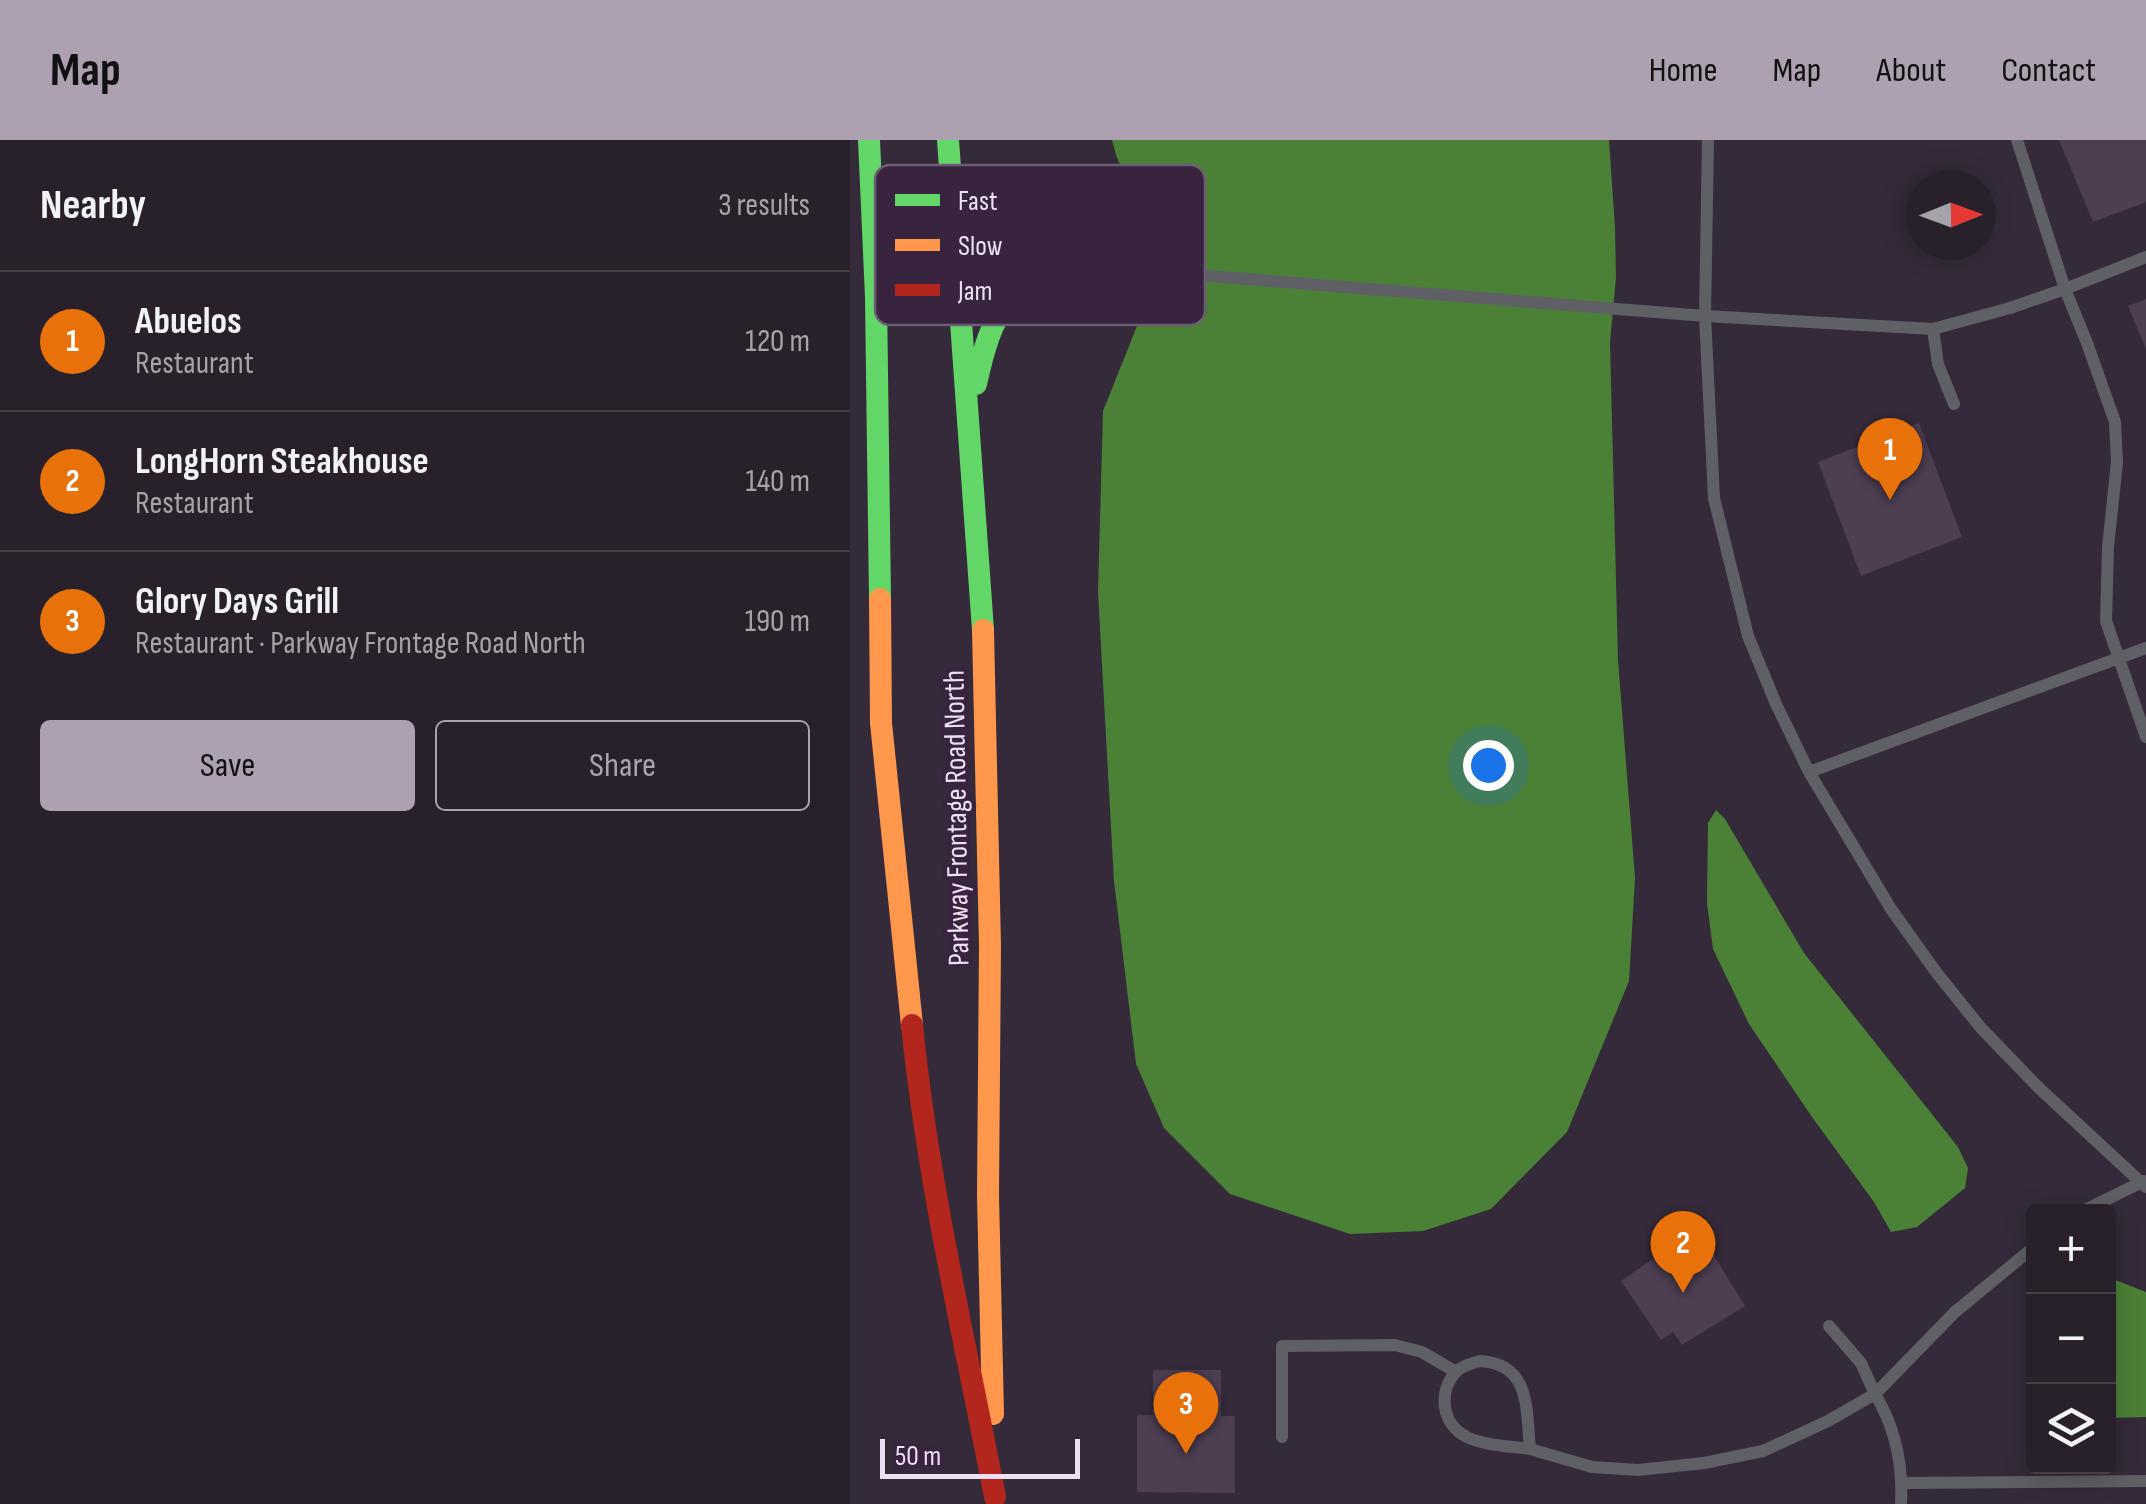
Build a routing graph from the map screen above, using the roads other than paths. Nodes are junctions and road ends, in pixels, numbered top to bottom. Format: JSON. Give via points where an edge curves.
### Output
{"nodes":[{"id":1,"x":869,"y":140,"type":"edge"},
{"id":2,"x":948,"y":140,"type":"edge"},
{"id":3,"x":1708,"y":140,"type":"edge"},
{"id":4,"x":2017,"y":140,"type":"edge"},
{"id":5,"x":950,"y":165,"type":"edge"},
{"id":6,"x":2146,"y":257,"type":"edge"},
{"id":7,"x":875,"y":275,"type":"edge"},
{"id":8,"x":1205,"y":275,"type":"edge"},
{"id":9,"x":2065,"y":290,"type":"junction"},
{"id":10,"x":1705,"y":316,"type":"junction"},
{"id":11,"x":876,"y":325,"type":"edge"},
{"id":12,"x":962,"y":325,"type":"edge"},
{"id":13,"x":993,"y":325,"type":"edge"},
{"id":14,"x":1933,"y":328,"type":"junction"},
{"id":15,"x":1954,"y":404,"type":"dead end"},
{"id":16,"x":970,"y":418,"type":"junction"},
{"id":17,"x":2146,"y":648,"type":"edge"},
{"id":18,"x":2117,"y":659,"type":"junction"},
{"id":19,"x":2146,"y":737,"type":"edge"},
{"id":20,"x":1808,"y":772,"type":"junction"},
{"id":21,"x":2144,"y":1183,"type":"edge"},
{"id":22,"x":2098,"y":1204,"type":"edge"},
{"id":23,"x":2026,"y":1254,"type":"edge"},
{"id":24,"x":1829,"y":1326,"type":"dead end"},
{"id":25,"x":1456,"y":1372,"type":"junction"},
{"id":26,"x":1876,"y":1394,"type":"junction"},
{"id":27,"x":1282,"y":1437,"type":"dead end"},
{"id":28,"x":1530,"y":1449,"type":"junction"},
{"id":29,"x":2146,"y":1481,"type":"edge"},
{"id":30,"x":1902,"y":1482,"type":"junction"},
{"id":31,"x":1902,"y":1504,"type":"edge"}],
"edges":[{"from":1,"to":7,"type":"main road","name":"Parkway Frontage Road North"},
{"from":2,"to":5,"type":"main road","name":"Parkway Frontage Road North"},
{"from":3,"to":10,"type":"lane"},
{"from":4,"to":9,"type":"lane"},
{"from":6,"to":9,"type":"lane"},
{"from":8,"to":10,"type":"lane"},
{"from":9,"to":14,"type":"lane"},
{"from":9,"to":18,"type":"lane","via":[[2115,422],[2106,622]]},
{"from":10,"to":14,"type":"lane"},
{"from":10,"to":20,"type":"lane","via":[[1714,498],[1748,636]]},
{"from":11,"to":16,"type":"main road","name":"Parkway Frontage Road North","via":[[881,723],[918,1073],[996,1497],[988,796]]},
{"from":12,"to":16,"type":"main road","name":"Parkway Frontage Road North"},
{"from":13,"to":16,"type":"main road"},
{"from":14,"to":15,"type":"lane"},
{"from":17,"to":18,"type":"lane"},
{"from":18,"to":19,"type":"lane"},
{"from":18,"to":20,"type":"lane"},
{"from":20,"to":21,"type":"lane","via":[[1891,909],[1981,1028]]},
{"from":21,"to":22,"type":"lane"},
{"from":23,"to":26,"type":"lane","via":[[1955,1312]]},
{"from":24,"to":26,"type":"lane"},
{"from":25,"to":27,"type":"lane","via":[[1395,1345],[1282,1346]]},
{"from":25,"to":28,"type":"lane","via":[[1444,1396],[1458,1432]]},
{"from":25,"to":28,"type":"lane","via":[[1480,1361],[1516,1375]]},
{"from":26,"to":28,"type":"lane","via":[[1762,1451],[1704,1462],[1638,1470],[1592,1467]]},
{"from":26,"to":30,"type":"lane"},
{"from":29,"to":30,"type":"lane"},
{"from":30,"to":31,"type":"lane"}]}
